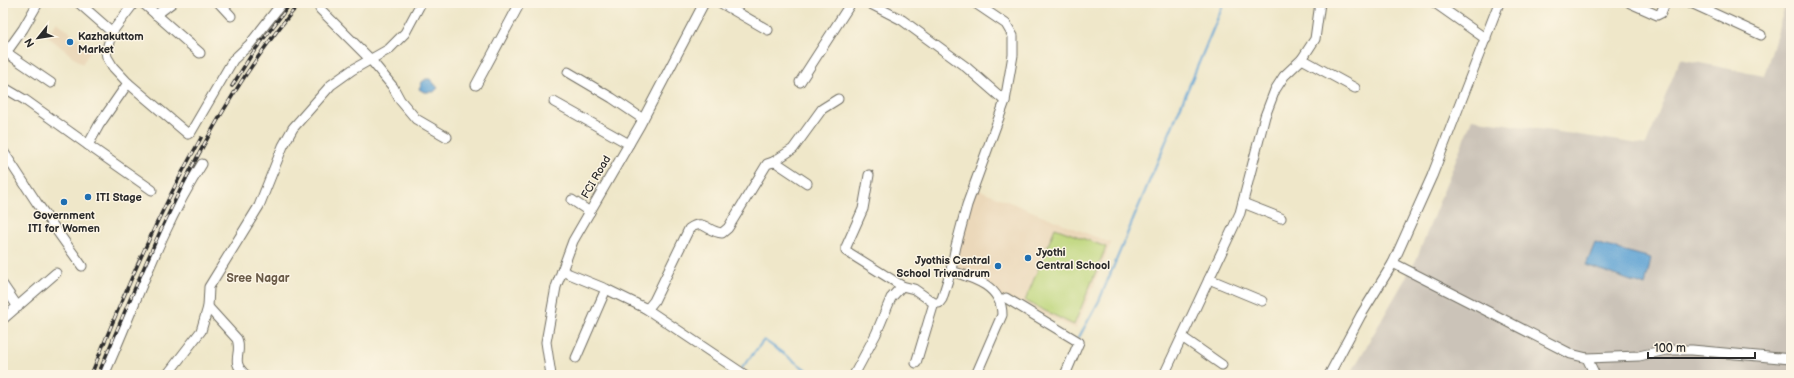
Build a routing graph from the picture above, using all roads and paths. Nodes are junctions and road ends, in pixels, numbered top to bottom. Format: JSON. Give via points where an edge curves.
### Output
{"nodes":[{"id":1,"x":38,"y":3,"type":"edge"},
{"id":2,"x":79,"y":3,"type":"edge"},
{"id":3,"x":134,"y":3,"type":"edge"},
{"id":4,"x":143,"y":3,"type":"edge"},
{"id":5,"x":172,"y":3,"type":"edge"},
{"id":6,"x":219,"y":3,"type":"edge"},
{"id":7,"x":282,"y":3,"type":"edge"},
{"id":8,"x":421,"y":3,"type":"edge"},
{"id":9,"x":520,"y":3,"type":"edge"},
{"id":10,"x":704,"y":3,"type":"edge"},
{"id":11,"x":721,"y":3,"type":"edge"},
{"id":12,"x":851,"y":3,"type":"edge"},
{"id":13,"x":869,"y":3,"type":"edge"},
{"id":14,"x":975,"y":3,"type":"edge"},
{"id":15,"x":1320,"y":3,"type":"edge"},
{"id":16,"x":1435,"y":3,"type":"edge"},
{"id":17,"x":1499,"y":3,"type":"edge"},
{"id":18,"x":1630,"y":3,"type":"edge"},
{"id":19,"x":1666,"y":3,"type":"edge"},
{"id":20,"x":1691,"y":3,"type":"edge"},
{"id":21,"x":320,"y":9,"type":"dead end"},
{"id":22,"x":156,"y":15,"type":"junction"},
{"id":23,"x":230,"y":16,"type":"dead end"},
{"id":24,"x":768,"y":30,"type":"dead end"},
{"id":25,"x":112,"y":32,"type":"junction"},
{"id":26,"x":1761,"y":35,"type":"dead end"},
{"id":27,"x":1486,"y":39,"type":"junction"},
{"id":28,"x":200,"y":53,"type":"dead end"},
{"id":29,"x":5,"y":56,"type":"edge"},
{"id":30,"x":1302,"y":59,"type":"junction"},
{"id":31,"x":371,"y":60,"type":"junction"},
{"id":32,"x":568,"y":72,"type":"dead end"},
{"id":33,"x":800,"y":82,"type":"dead end"},
{"id":34,"x":51,"y":83,"type":"dead end"},
{"id":35,"x":128,"y":83,"type":"junction"},
{"id":36,"x":476,"y":85,"type":"dead end"},
{"id":37,"x":3,"y":87,"type":"edge"},
{"id":38,"x":1355,"y":88,"type":"dead end"},
{"id":39,"x":838,"y":99,"type":"dead end"},
{"id":40,"x":1005,"y":101,"type":"junction"},
{"id":41,"x":554,"y":102,"type":"dead end"},
{"id":42,"x":643,"y":119,"type":"junction"},
{"id":43,"x":447,"y":137,"type":"dead end"},
{"id":44,"x":629,"y":144,"type":"junction"},
{"id":45,"x":88,"y":145,"type":"junction"},
{"id":46,"x":3,"y":151,"type":"edge"},
{"id":47,"x":773,"y":162,"type":"junction"},
{"id":48,"x":202,"y":164,"type":"dead end"},
{"id":49,"x":869,"y":176,"type":"dead end"},
{"id":50,"x":807,"y":183,"type":"dead end"},
{"id":51,"x":152,"y":190,"type":"dead end"},
{"id":52,"x":572,"y":200,"type":"dead end"},
{"id":53,"x":1243,"y":203,"type":"junction"},
{"id":54,"x":590,"y":212,"type":"junction"},
{"id":55,"x":1281,"y":218,"type":"dead end"},
{"id":56,"x":1393,"y":263,"type":"junction"},
{"id":57,"x":82,"y":266,"type":"dead end"},
{"id":58,"x":562,"y":271,"type":"junction"},
{"id":59,"x":951,"y":271,"type":"junction"},
{"id":60,"x":56,"y":273,"type":"dead end"},
{"id":61,"x":1209,"y":279,"type":"junction"},
{"id":62,"x":3,"y":285,"type":"edge"},
{"id":63,"x":902,"y":286,"type":"junction"},
{"id":64,"x":606,"y":289,"type":"junction"},
{"id":65,"x":1006,"y":298,"type":"dead end"},
{"id":66,"x":1262,"y":301,"type":"dead end"},
{"id":67,"x":934,"y":303,"type":"junction"},
{"id":68,"x":18,"y":307,"type":"junction"},
{"id":69,"x":208,"y":307,"type":"junction"},
{"id":70,"x":645,"y":308,"type":"junction"},
{"id":71,"x":3,"y":319,"type":"edge"},
{"id":72,"x":1182,"y":337,"type":"junction"},
{"id":73,"x":576,"y":358,"type":"dead end"},
{"id":74,"x":1587,"y":358,"type":"junction"},
{"id":75,"x":1791,"y":359,"type":"edge"},
{"id":76,"x":916,"y":363,"type":"dead end"},
{"id":77,"x":1222,"y":365,"type":"dead end"},
{"id":78,"x":104,"y":375,"type":"edge"},
{"id":79,"x":167,"y":375,"type":"edge"},
{"id":80,"x":246,"y":375,"type":"edge"},
{"id":81,"x":551,"y":375,"type":"edge"},
{"id":82,"x":745,"y":375,"type":"edge"},
{"id":83,"x":854,"y":375,"type":"edge"},
{"id":84,"x":976,"y":375,"type":"edge"},
{"id":85,"x":1065,"y":375,"type":"edge"},
{"id":86,"x":1164,"y":375,"type":"edge"},
{"id":87,"x":1329,"y":375,"type":"edge"},
{"id":88,"x":1595,"y":375,"type":"edge"}],
"edges":[{"from":1,"to":29,"type":"street"},
{"from":2,"to":25,"type":"street"},
{"from":3,"to":25,"type":"street"},
{"from":4,"to":22,"type":"street"},
{"from":5,"to":22,"type":"street"},
{"from":6,"to":23,"type":"street"},
{"from":7,"to":35,"type":"street","via":[[250,44],[233,60],[188,134]]},
{"from":8,"to":31,"type":"street","via":[[405,33],[389,49]]},
{"from":9,"to":36,"type":"street"},
{"from":10,"to":42,"type":"street","name":"FCI Road"},
{"from":11,"to":24,"type":"street"},
{"from":12,"to":33,"type":"street"},
{"from":13,"to":40,"type":"street","via":[[902,20],[966,67]]},
{"from":14,"to":40,"type":"street","via":[[1006,24],[1013,36],[1013,55]]},
{"from":15,"to":30,"type":"street","via":[[1314,39]]},
{"from":16,"to":27,"type":"street"},
{"from":17,"to":27,"type":"street"},
{"from":18,"to":19,"type":"street","via":[[1657,15]]},
{"from":20,"to":26,"type":"street"},
{"from":21,"to":31,"type":"street"},
{"from":22,"to":28,"type":"street"},
{"from":25,"to":35,"type":"street","via":[[107,57],[113,68]]},
{"from":27,"to":56,"type":"street","via":[[1432,176]]},
{"from":29,"to":34,"type":"street"},
{"from":30,"to":38,"type":"street"},
{"from":30,"to":53,"type":"street","via":[[1284,76],[1275,90],[1265,116]]},
{"from":31,"to":43,"type":"street","via":[[416,119]]},
{"from":31,"to":69,"type":"street","via":[[331,86],[293,128],[283,146],[260,206],[209,287]]},
{"from":32,"to":42,"type":"street"},
{"from":35,"to":45,"type":"street"},
{"from":37,"to":45,"type":"street"},
{"from":39,"to":47,"type":"street","via":[[822,108],[793,149]]},
{"from":40,"to":59,"type":"street","via":[[967,205]]},
{"from":41,"to":44,"type":"street"},
{"from":42,"to":44,"type":"street","name":"FCI Road"},
{"from":44,"to":54,"type":"street","name":"FCI Road"},
{"from":45,"to":51,"type":"street"},
{"from":46,"to":57,"type":"street","via":[[36,203]]},
{"from":47,"to":50,"type":"street"},
{"from":47,"to":70,"type":"street","via":[[767,164],[728,228],[722,233],[702,225],[695,225],[689,229],[654,301]]},
{"from":48,"to":78,"type":"street","via":[[183,194]]},
{"from":49,"to":63,"type":"street","via":[[863,209],[846,251]]},
{"from":52,"to":54,"type":"street"},
{"from":53,"to":55,"type":"street"},
{"from":53,"to":61,"type":"street"},
{"from":54,"to":58,"type":"street","name":"FCI Road","via":[[573,241]]},
{"from":56,"to":74,"type":"street","via":[[1571,354]]},
{"from":56,"to":87,"type":"street"},
{"from":58,"to":64,"type":"street"},
{"from":58,"to":81,"type":"street","name":"FCI Road","via":[[556,287],[546,342]]},
{"from":59,"to":67,"type":"street","via":[[942,299],[939,303]]},
{"from":59,"to":84,"type":"street","via":[[988,285],[1002,306],[1002,315]]},
{"from":60,"to":68,"type":"street"},
{"from":61,"to":66,"type":"street"},
{"from":61,"to":72,"type":"street"},
{"from":62,"to":68,"type":"street"},
{"from":63,"to":67,"type":"street","via":[[914,289]]},
{"from":63,"to":83,"type":"street","via":[[891,298],[876,334]]},
{"from":64,"to":70,"type":"street"},
{"from":64,"to":73,"type":"street"},
{"from":65,"to":85,"type":"street","via":[[1079,342]]},
{"from":67,"to":76,"type":"street"},
{"from":68,"to":71,"type":"street"},
{"from":69,"to":79,"type":"street","via":[[201,331]]},
{"from":69,"to":80,"type":"street","via":[[237,338],[237,364]]},
{"from":70,"to":82,"type":"street"},
{"from":72,"to":77,"type":"street"},
{"from":72,"to":86,"type":"street"},
{"from":74,"to":75,"type":"street","via":[[1692,350]]},
{"from":74,"to":88,"type":"street"}]}
